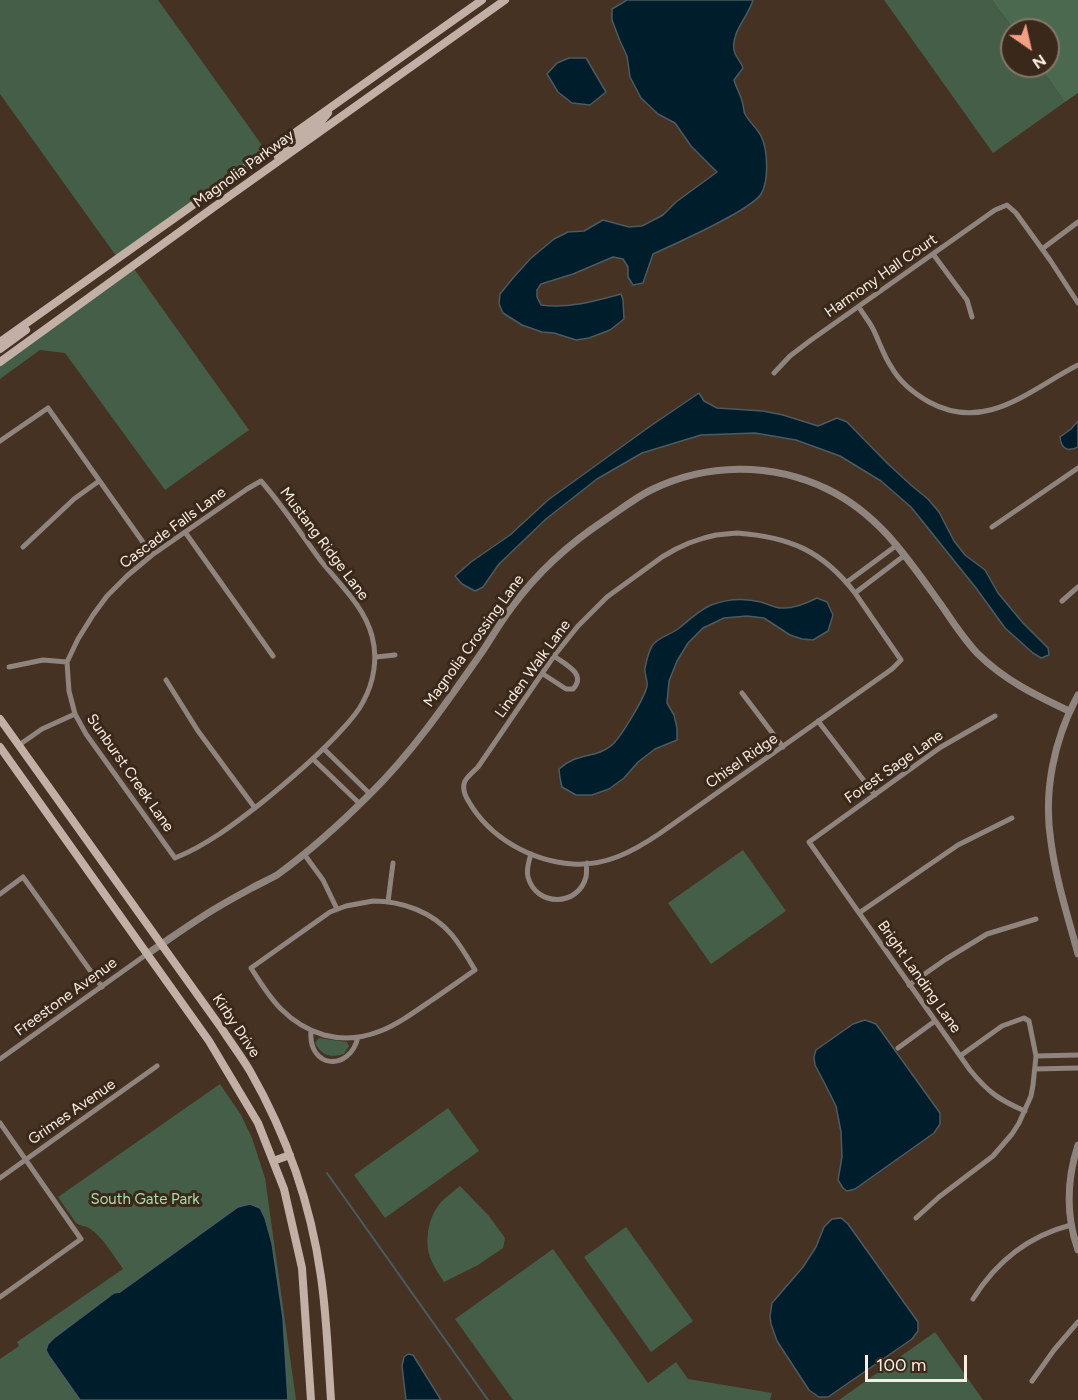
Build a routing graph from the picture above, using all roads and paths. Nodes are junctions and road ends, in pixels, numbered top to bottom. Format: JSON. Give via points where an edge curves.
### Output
{"nodes":[{"id":1,"x":482,"y":0,"type":"edge"},
{"id":2,"x":505,"y":0,"type":"edge"},
{"id":3,"x":334,"y":105,"type":"junction"},
{"id":4,"x":279,"y":160,"type":"junction"},
{"id":5,"x":1078,"y":222,"type":"edge"},
{"id":6,"x":1042,"y":249,"type":"junction"},
{"id":7,"x":933,"y":254,"type":"junction"},
{"id":8,"x":1078,"y":303,"type":"edge"},
{"id":9,"x":859,"y":307,"type":"junction"},
{"id":10,"x":972,"y":317,"type":"dead end"},
{"id":11,"x":31,"y":321,"type":"junction"},
{"id":12,"x":0,"y":342,"type":"edge"},
{"id":13,"x":0,"y":349,"type":"edge"},
{"id":14,"x":0,"y":362,"type":"edge"},
{"id":15,"x":1078,"y":365,"type":"edge"},
{"id":16,"x":774,"y":373,"type":"dead end"},
{"id":17,"x":1,"y":438,"type":"edge"},
{"id":18,"x":1078,"y":468,"type":"edge"},
{"id":19,"x":99,"y":481,"type":"junction"},
{"id":20,"x":261,"y":481,"type":"joint"},
{"id":21,"x":992,"y":527,"type":"dead end"},
{"id":22,"x":185,"y":532,"type":"junction"},
{"id":23,"x":897,"y":545,"type":"junction"},
{"id":24,"x":23,"y":547,"type":"dead end"},
{"id":25,"x":152,"y":555,"type":"junction"},
{"id":26,"x":905,"y":555,"type":"junction"},
{"id":27,"x":847,"y":582,"type":"junction"},
{"id":28,"x":1078,"y":587,"type":"edge"},
{"id":29,"x":855,"y":593,"type":"junction"},
{"id":30,"x":1062,"y":601,"type":"dead end"},
{"id":31,"x":273,"y":656,"type":"dead end"},
{"id":32,"x":395,"y":656,"type":"dead end"},
{"id":33,"x":554,"y":656,"type":"junction"},
{"id":34,"x":376,"y":657,"type":"junction"},
{"id":35,"x":901,"y":660,"type":"joint"},
{"id":36,"x":67,"y":662,"type":"junction"},
{"id":37,"x":9,"y":667,"type":"dead end"},
{"id":38,"x":543,"y":674,"type":"junction"},
{"id":39,"x":166,"y":680,"type":"dead end"},
{"id":40,"x":742,"y":693,"type":"dead end"},
{"id":41,"x":1078,"y":695,"type":"edge"},
{"id":42,"x":1069,"y":711,"type":"junction"},
{"id":43,"x":75,"y":714,"type":"junction"},
{"id":44,"x":995,"y":716,"type":"dead end"},
{"id":45,"x":0,"y":719,"type":"edge"},
{"id":46,"x":818,"y":721,"type":"junction"},
{"id":47,"x":19,"y":745,"type":"junction"},
{"id":48,"x":0,"y":747,"type":"edge"},
{"id":49,"x":783,"y":747,"type":"junction"},
{"id":50,"x":324,"y":749,"type":"junction"},
{"id":51,"x":313,"y":759,"type":"junction"},
{"id":52,"x":370,"y":794,"type":"junction"},
{"id":53,"x":464,"y":794,"type":"joint"},
{"id":54,"x":875,"y":795,"type":"junction"},
{"id":55,"x":360,"y":804,"type":"junction"},
{"id":56,"x":255,"y":808,"type":"junction"},
{"id":57,"x":1012,"y":818,"type":"dead end"},
{"id":58,"x":809,"y":842,"type":"joint"},
{"id":59,"x":304,"y":854,"type":"junction"},
{"id":60,"x":531,"y":854,"type":"junction"},
{"id":61,"x":393,"y":863,"type":"dead end"},
{"id":62,"x":586,"y":863,"type":"junction"},
{"id":63,"x":0,"y":894,"type":"edge"},
{"id":64,"x":388,"y":902,"type":"junction"},
{"id":65,"x":337,"y":909,"type":"junction"},
{"id":66,"x":860,"y":913,"type":"junction"},
{"id":67,"x":1036,"y":919,"type":"dead end"},
{"id":68,"x":162,"y":944,"type":"junction"},
{"id":69,"x":147,"y":954,"type":"junction"},
{"id":70,"x":1078,"y":954,"type":"edge"},
{"id":71,"x":909,"y":985,"type":"junction"},
{"id":72,"x":102,"y":987,"type":"junction"},
{"id":73,"x":935,"y":1021,"type":"junction"},
{"id":74,"x":311,"y":1031,"type":"junction"},
{"id":75,"x":358,"y":1037,"type":"junction"},
{"id":76,"x":898,"y":1048,"type":"dead end"},
{"id":77,"x":1078,"y":1055,"type":"edge"},
{"id":78,"x":960,"y":1056,"type":"junction"},
{"id":79,"x":1036,"y":1056,"type":"junction"},
{"id":80,"x":0,"y":1059,"type":"edge"},
{"id":81,"x":157,"y":1066,"type":"dead end"},
{"id":82,"x":1035,"y":1068,"type":"junction"},
{"id":83,"x":1078,"y":1068,"type":"edge"},
{"id":84,"x":1025,"y":1111,"type":"junction"},
{"id":85,"x":0,"y":1123,"type":"edge"},
{"id":86,"x":1078,"y":1145,"type":"edge"},
{"id":87,"x":290,"y":1155,"type":"junction"},
{"id":88,"x":26,"y":1159,"type":"junction"},
{"id":89,"x":273,"y":1161,"type":"junction"},
{"id":90,"x":0,"y":1178,"type":"edge"},
{"id":91,"x":916,"y":1218,"type":"dead end"},
{"id":92,"x":1071,"y":1225,"type":"junction"},
{"id":93,"x":1078,"y":1250,"type":"edge"},
{"id":94,"x":0,"y":1297,"type":"edge"},
{"id":95,"x":972,"y":1299,"type":"dead end"},
{"id":96,"x":1078,"y":1322,"type":"edge"},
{"id":97,"x":1032,"y":1381,"type":"dead end"},
{"id":98,"x":311,"y":1400,"type":"edge"},
{"id":99,"x":331,"y":1400,"type":"edge"}],
"edges":[{"from":1,"to":3,"type":"main road","name":"Magnolia Parkway"},
{"from":2,"to":4,"type":"main road","name":"Magnolia Parkway"},
{"from":3,"to":4,"type":"main road","via":[[320,123],[279,151]]},
{"from":3,"to":11,"type":"main road","name":"Magnolia Parkway"},
{"from":4,"to":14,"type":"main road","name":"Magnolia Parkway"},
{"from":5,"to":6,"type":"street"},
{"from":6,"to":7,"type":"street","name":"Harmony Hall Court","via":[[1007,205]]},
{"from":6,"to":8,"type":"street"},
{"from":7,"to":9,"type":"street","name":"Harmony Hall Court"},
{"from":7,"to":10,"type":"street","via":[[967,300]]},
{"from":9,"to":15,"type":"street","via":[[897,376],[925,399],[957,413],[972,414],[1012,403]]},
{"from":9,"to":16,"type":"street","name":"Harmony Hall Court","via":[[804,345]]},
{"from":11,"to":12,"type":"main road","name":"Magnolia Parkway"},
{"from":11,"to":13,"type":"main road","via":[[27,330]]},
{"from":17,"to":19,"type":"street","via":[[48,408]]},
{"from":18,"to":21,"type":"street"},
{"from":19,"to":24,"type":"street"},
{"from":19,"to":25,"type":"street"},
{"from":20,"to":22,"type":"street","name":"Cascade Falls Lane"},
{"from":20,"to":34,"type":"street","name":"Mustang Ridge Lane","via":[[354,600],[366,620]]},
{"from":22,"to":25,"type":"street","name":"Cascade Falls Lane"},
{"from":22,"to":31,"type":"street"},
{"from":23,"to":26,"type":"street","name":"Magnolia Crossing Lane"},
{"from":23,"to":27,"type":"street"},
{"from":23,"to":52,"type":"street","name":"Magnolia Crossing Lane","via":[[872,518],[843,497],[805,479],[769,471],[709,471],[648,492],[595,526],[539,576],[513,606],[422,736]]},
{"from":25,"to":36,"type":"street","name":"Cascade Falls Lane","via":[[107,596]]},
{"from":26,"to":29,"type":"street"},
{"from":26,"to":42,"type":"street","name":"Magnolia Crossing Lane","via":[[986,661],[1023,688]]},
{"from":27,"to":29,"type":"street","name":"Linden Walk Lane"},
{"from":27,"to":33,"type":"street","name":"Linden Walk Lane","via":[[796,544],[760,535],[716,535],[676,549],[625,583],[590,613]]},
{"from":28,"to":30,"type":"street"},
{"from":29,"to":35,"type":"street","name":"Linden Walk Lane"},
{"from":32,"to":34,"type":"street"},
{"from":33,"to":38,"type":"street","name":"Linden Walk Lane"},
{"from":33,"to":38,"type":"street","via":[[577,673],[578,684],[566,689]]},
{"from":34,"to":50,"type":"street","via":[[364,702]]},
{"from":35,"to":46,"type":"street","name":"Chisel Ridge"},
{"from":36,"to":37,"type":"street","via":[[43,660]]},
{"from":36,"to":43,"type":"street","name":"Sunburst Creek Lane"},
{"from":38,"to":53,"type":"street","name":"Linden Walk Lane","via":[[465,782]]},
{"from":39,"to":56,"type":"street"},
{"from":40,"to":49,"type":"street"},
{"from":41,"to":42,"type":"street"},
{"from":42,"to":70,"type":"street","via":[[1053,761],[1049,823],[1056,869]]},
{"from":43,"to":47,"type":"street"},
{"from":43,"to":56,"type":"street","name":"Sunburst Creek Lane","via":[[176,858],[220,834]]},
{"from":44,"to":54,"type":"street","name":"Forest Sage Lane","via":[[941,747]]},
{"from":45,"to":47,"type":"main road","name":"Kirby Drive"},
{"from":46,"to":49,"type":"street","name":"Chisel Ridge"},
{"from":46,"to":54,"type":"street"},
{"from":47,"to":68,"type":"main road","name":"Kirby Drive"},
{"from":48,"to":69,"type":"main road","name":"Kirby Drive"},
{"from":49,"to":62,"type":"street","name":"Chisel Ridge","via":[[639,848],[601,862]]},
{"from":50,"to":51,"type":"street"},
{"from":50,"to":52,"type":"street"},
{"from":51,"to":55,"type":"street"},
{"from":51,"to":56,"type":"street"},
{"from":52,"to":55,"type":"street","name":"Magnolia Crossing Lane"},
{"from":53,"to":60,"type":"street","name":"Chisel Ridge","via":[[492,830]]},
{"from":54,"to":58,"type":"street","name":"Forest Sage Lane"},
{"from":55,"to":59,"type":"street","name":"Magnolia Crossing Lane"},
{"from":57,"to":66,"type":"street","via":[[958,845]]},
{"from":58,"to":66,"type":"street","name":"Bright Landing Lane"},
{"from":59,"to":65,"type":"street"},
{"from":59,"to":68,"type":"street","name":"Magnolia Crossing Lane","via":[[274,877],[215,908]]},
{"from":60,"to":62,"type":"street","name":"Chisel Ridge"},
{"from":60,"to":62,"type":"street","via":[[531,885],[549,899],[568,898],[579,891],[586,877]]},
{"from":61,"to":64,"type":"street"},
{"from":63,"to":72,"type":"street","via":[[23,877]]},
{"from":64,"to":65,"type":"street","via":[[365,902]]},
{"from":64,"to":75,"type":"street","via":[[418,910],[444,926],[475,970],[393,1026]]},
{"from":65,"to":74,"type":"street","via":[[251,968],[279,1008]]},
{"from":66,"to":71,"type":"street","name":"Bright Landing Lane"},
{"from":67,"to":71,"type":"street","via":[[987,934]]},
{"from":68,"to":69,"type":"street","name":"Magnolia Crossing Lane"},
{"from":68,"to":87,"type":"main road","name":"Kirby Drive","via":[[249,1070]]},
{"from":69,"to":72,"type":"street","name":"Freestone Avenue"},
{"from":69,"to":89,"type":"main road","name":"Kirby Drive","via":[[209,1041],[258,1123]]},
{"from":71,"to":73,"type":"street","name":"Bright Landing Lane"},
{"from":72,"to":80,"type":"street","name":"Freestone Avenue"},
{"from":73,"to":76,"type":"street"},
{"from":73,"to":78,"type":"street","name":"Bright Landing Lane"},
{"from":74,"to":75,"type":"street"},
{"from":74,"to":75,"type":"street","via":[[313,1050],[328,1061],[350,1055]]},
{"from":77,"to":79,"type":"street"},
{"from":78,"to":79,"type":"street","via":[[1002,1026],[1024,1018],[1029,1022]]},
{"from":78,"to":84,"type":"street","name":"Bright Landing Lane","via":[[989,1091]]},
{"from":79,"to":82,"type":"street"},
{"from":81,"to":88,"type":"street","name":"Grimes Avenue"},
{"from":82,"to":83,"type":"street"},
{"from":82,"to":84,"type":"street"},
{"from":84,"to":91,"type":"street","via":[[993,1156]]},
{"from":85,"to":88,"type":"street"},
{"from":86,"to":92,"type":"street","via":[[1069,1197]]},
{"from":87,"to":89,"type":"main road"},
{"from":87,"to":99,"type":"main road","name":"Kirby Drive","via":[[308,1213],[321,1276]]},
{"from":88,"to":90,"type":"street","name":"Grimes Avenue"},
{"from":88,"to":94,"type":"street","via":[[81,1239]]},
{"from":89,"to":98,"type":"main road","name":"Kirby Drive","via":[[284,1189],[302,1268]]},
{"from":92,"to":93,"type":"street"},
{"from":92,"to":95,"type":"street","via":[[1054,1229],[1014,1251]]},
{"from":96,"to":97,"type":"street"}]}
